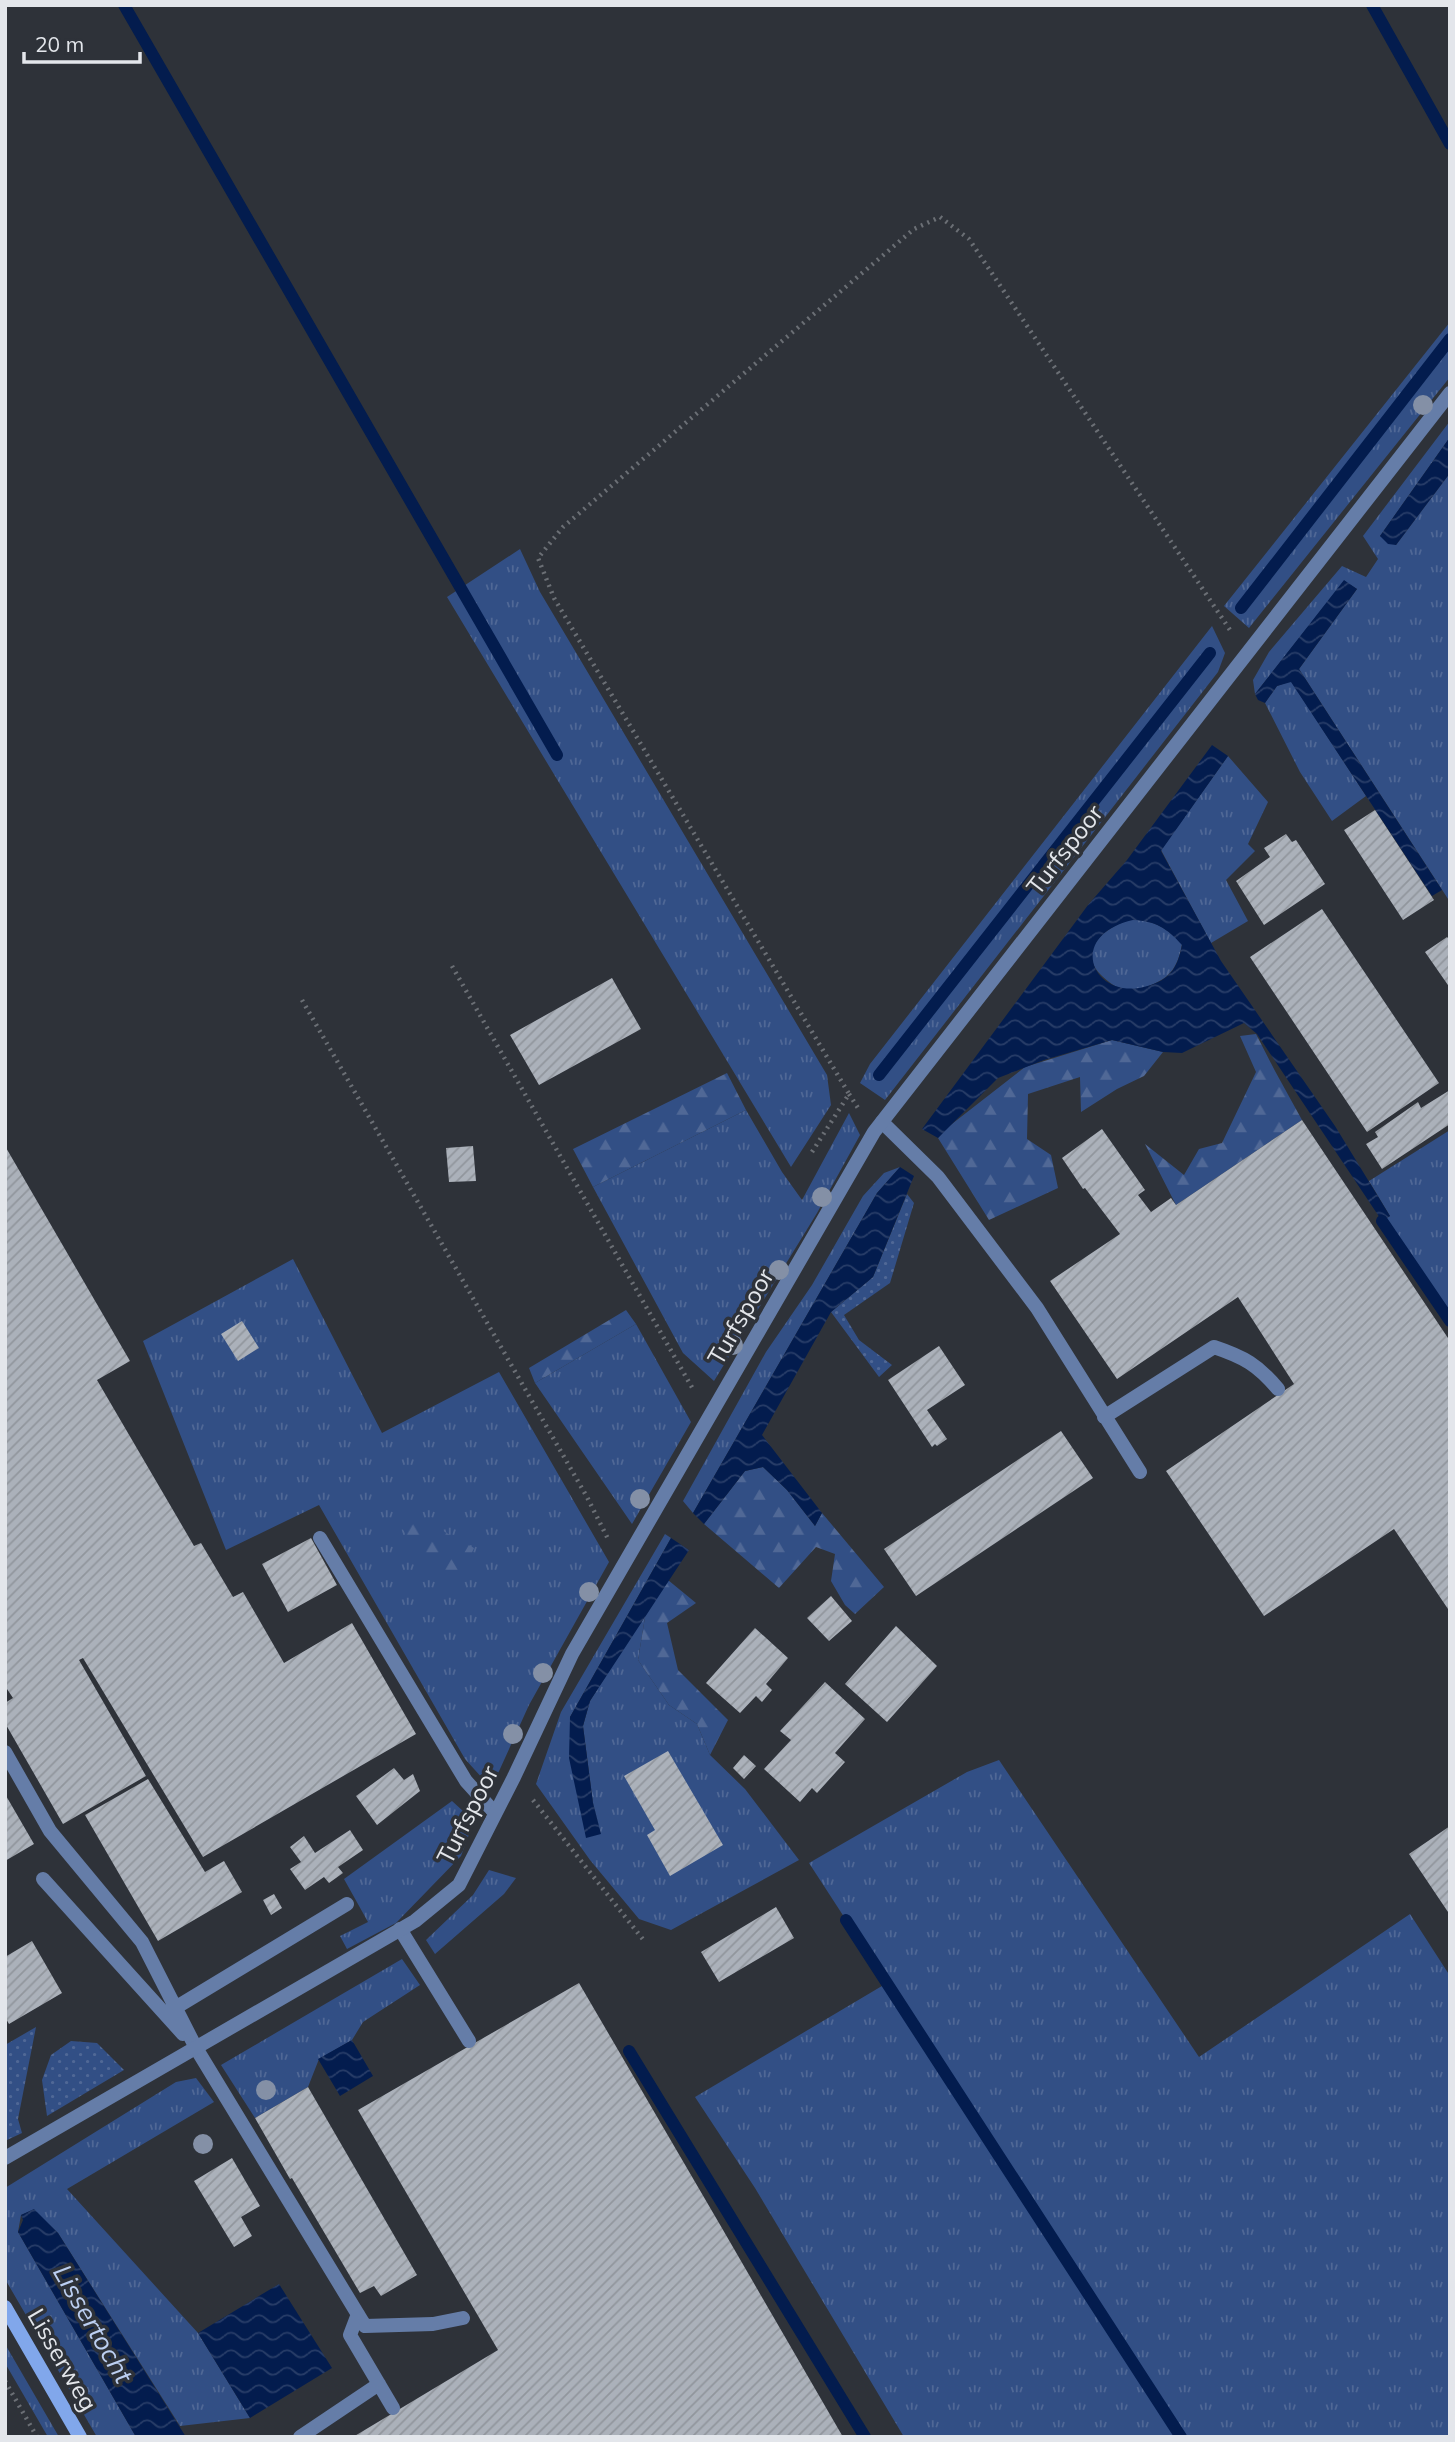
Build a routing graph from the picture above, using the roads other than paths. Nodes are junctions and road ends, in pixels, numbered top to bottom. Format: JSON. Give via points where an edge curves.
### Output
{"nodes":[{"id":1,"x":1450,"y":393,"type":"edge"},
{"id":2,"x":882,"y":1122,"type":"junction"},
{"id":3,"x":1278,"y":1389,"type":"dead end"},
{"id":4,"x":1104,"y":1417,"type":"junction"},
{"id":5,"x":1139,"y":1472,"type":"dead end"},
{"id":6,"x":320,"y":1538,"type":"dead end"},
{"id":7,"x":5,"y":1752,"type":"edge"},
{"id":8,"x":495,"y":1813,"type":"junction"},
{"id":9,"x":43,"y":1879,"type":"dead end"},
{"id":10,"x":347,"y":1904,"type":"dead end"},
{"id":11,"x":400,"y":1930,"type":"junction"},
{"id":12,"x":175,"y":2007,"type":"junction"},
{"id":13,"x":469,"y":2041,"type":"dead end"},
{"id":14,"x":196,"y":2048,"type":"junction"},
{"id":15,"x":5,"y":2158,"type":"edge"},
{"id":16,"x":5,"y":2306,"type":"edge"},
{"id":17,"x":358,"y":2314,"type":"junction"},
{"id":18,"x":463,"y":2318,"type":"dead end"},
{"id":19,"x":379,"y":2385,"type":"junction"},
{"id":20,"x":393,"y":2408,"type":"dead end"},
{"id":21,"x":80,"y":2437,"type":"edge"},
{"id":22,"x":300,"y":2437,"type":"edge"}],
"edges":[{"from":1,"to":2,"type":"street","name":"Turfspoor"},
{"from":2,"to":4,"type":"street","via":[[938,1177],[1037,1308]]},
{"from":2,"to":8,"type":"street","name":"Turfspoor","via":[[572,1654]]},
{"from":3,"to":4,"type":"street","via":[[1263,1370],[1241,1356],[1214,1348]]},
{"from":4,"to":5,"type":"street"},
{"from":6,"to":8,"type":"street","via":[[466,1781]]},
{"from":7,"to":12,"type":"street","via":[[50,1831],[142,1942]]},
{"from":8,"to":11,"type":"street","name":"Turfspoor","via":[[459,1885]]},
{"from":9,"to":14,"type":"street"},
{"from":10,"to":12,"type":"street"},
{"from":11,"to":13,"type":"street"},
{"from":11,"to":14,"type":"street","name":"Turfspoor"},
{"from":12,"to":14,"type":"street"},
{"from":14,"to":15,"type":"street","name":"Turfspoor"},
{"from":14,"to":17,"type":"street"},
{"from":16,"to":21,"type":"main road","name":"Lisserweg"},
{"from":17,"to":18,"type":"street","via":[[365,2326],[433,2324]]},
{"from":17,"to":19,"type":"street","via":[[350,2335]]},
{"from":19,"to":20,"type":"street"},
{"from":19,"to":22,"type":"street"}]}
